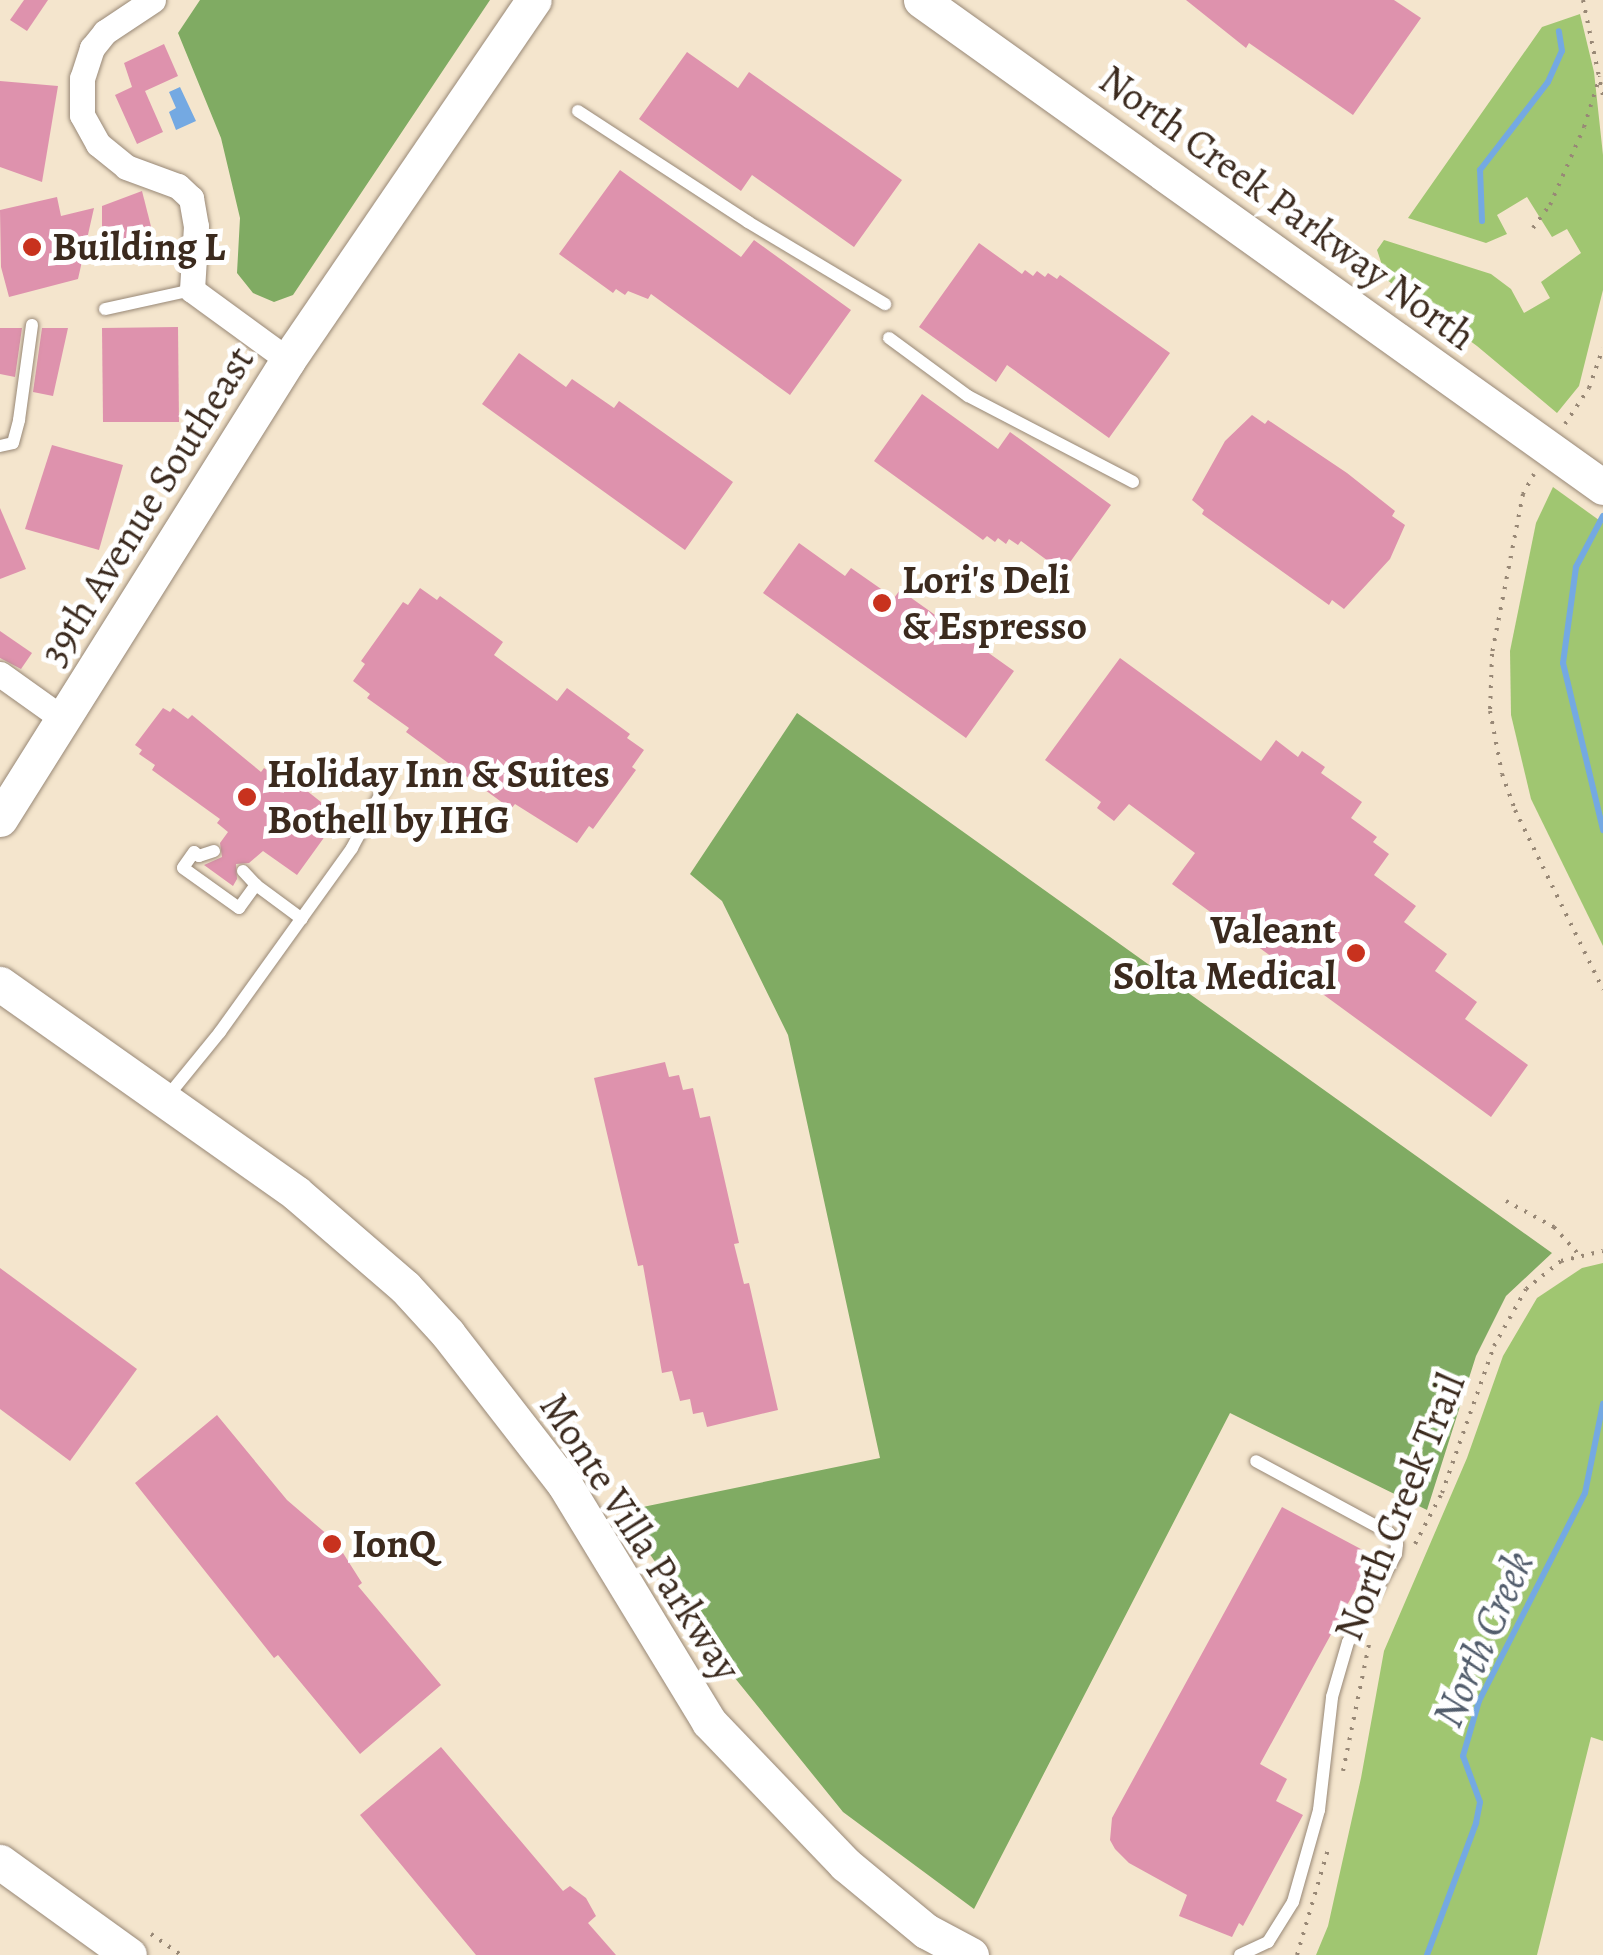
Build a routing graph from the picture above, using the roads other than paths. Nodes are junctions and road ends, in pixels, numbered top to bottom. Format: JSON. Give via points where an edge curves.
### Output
{"nodes":[{"id":1,"x":153,"y":0,"type":"edge"},
{"id":2,"x":534,"y":0,"type":"edge"},
{"id":3,"x":921,"y":0,"type":"edge"},
{"id":4,"x":578,"y":111,"type":"dead end"},
{"id":5,"x":192,"y":290,"type":"junction"},
{"id":6,"x":885,"y":304,"type":"dead end"},
{"id":7,"x":105,"y":310,"type":"dead end"},
{"id":8,"x":32,"y":325,"type":"dead end"},
{"id":9,"x":888,"y":338,"type":"dead end"},
{"id":10,"x":295,"y":350,"type":"junction"},
{"id":11,"x":0,"y":446,"type":"edge"},
{"id":12,"x":1590,"y":477,"type":"edge"},
{"id":13,"x":1132,"y":482,"type":"dead end"},
{"id":14,"x":0,"y":674,"type":"edge"},
{"id":15,"x":64,"y":719,"type":"junction"},
{"id":16,"x":385,"y":786,"type":"dead end"},
{"id":17,"x":0,"y":819,"type":"edge"},
{"id":18,"x":214,"y":852,"type":"dead end"},
{"id":19,"x":243,"y":872,"type":"dead end"},
{"id":20,"x":256,"y":886,"type":"junction"},
{"id":21,"x":302,"y":919,"type":"junction"},
{"id":22,"x":0,"y":984,"type":"edge"},
{"id":23,"x":166,"y":1099,"type":"junction"},
{"id":24,"x":1256,"y":1461,"type":"dead end"},
{"id":25,"x":0,"y":1862,"type":"edge"},
{"id":26,"x":919,"y":1943,"type":"edge"},
{"id":27,"x":110,"y":1949,"type":"edge"},
{"id":28,"x":971,"y":1955,"type":"edge"},
{"id":29,"x":1240,"y":1955,"type":"edge"}],
"edges":[{"from":1,"to":5,"type":"street","via":[[92,48],[82,78],[82,115],[98,144],[126,166],[178,186],[190,198],[196,226]]},
{"from":2,"to":10,"type":"street","name":"39th Avenue Southeast"},
{"from":3,"to":12,"type":"street","name":"North Creek Parkway North"},
{"from":4,"to":6,"type":"lane"},
{"from":5,"to":7,"type":"lane"},
{"from":5,"to":10,"type":"street"},
{"from":8,"to":11,"type":"lane","via":[[20,420],[13,443]]},
{"from":9,"to":13,"type":"lane","via":[[968,396]]},
{"from":10,"to":15,"type":"street","name":"39th Avenue Southeast"},
{"from":14,"to":15,"type":"street"},
{"from":15,"to":17,"type":"street","name":"39th Avenue Southeast"},
{"from":16,"to":21,"type":"lane"},
{"from":18,"to":20,"type":"lane","via":[[194,852],[183,868],[239,908]]},
{"from":19,"to":20,"type":"lane"},
{"from":20,"to":21,"type":"lane"},
{"from":21,"to":23,"type":"lane"},
{"from":22,"to":23,"type":"street","name":"Monte Villa Parkway"},
{"from":23,"to":26,"type":"street","name":"Monte Villa Parkway","via":[[296,1193],[437,1322],[565,1485],[708,1722]]},
{"from":24,"to":29,"type":"lane","via":[[1390,1533],[1396,1554],[1348,1642],[1332,1697],[1319,1810],[1293,1902],[1268,1942]]},
{"from":25,"to":27,"type":"street"},
{"from":26,"to":28,"type":"street","name":"Monte Villa Parkway"}]}
